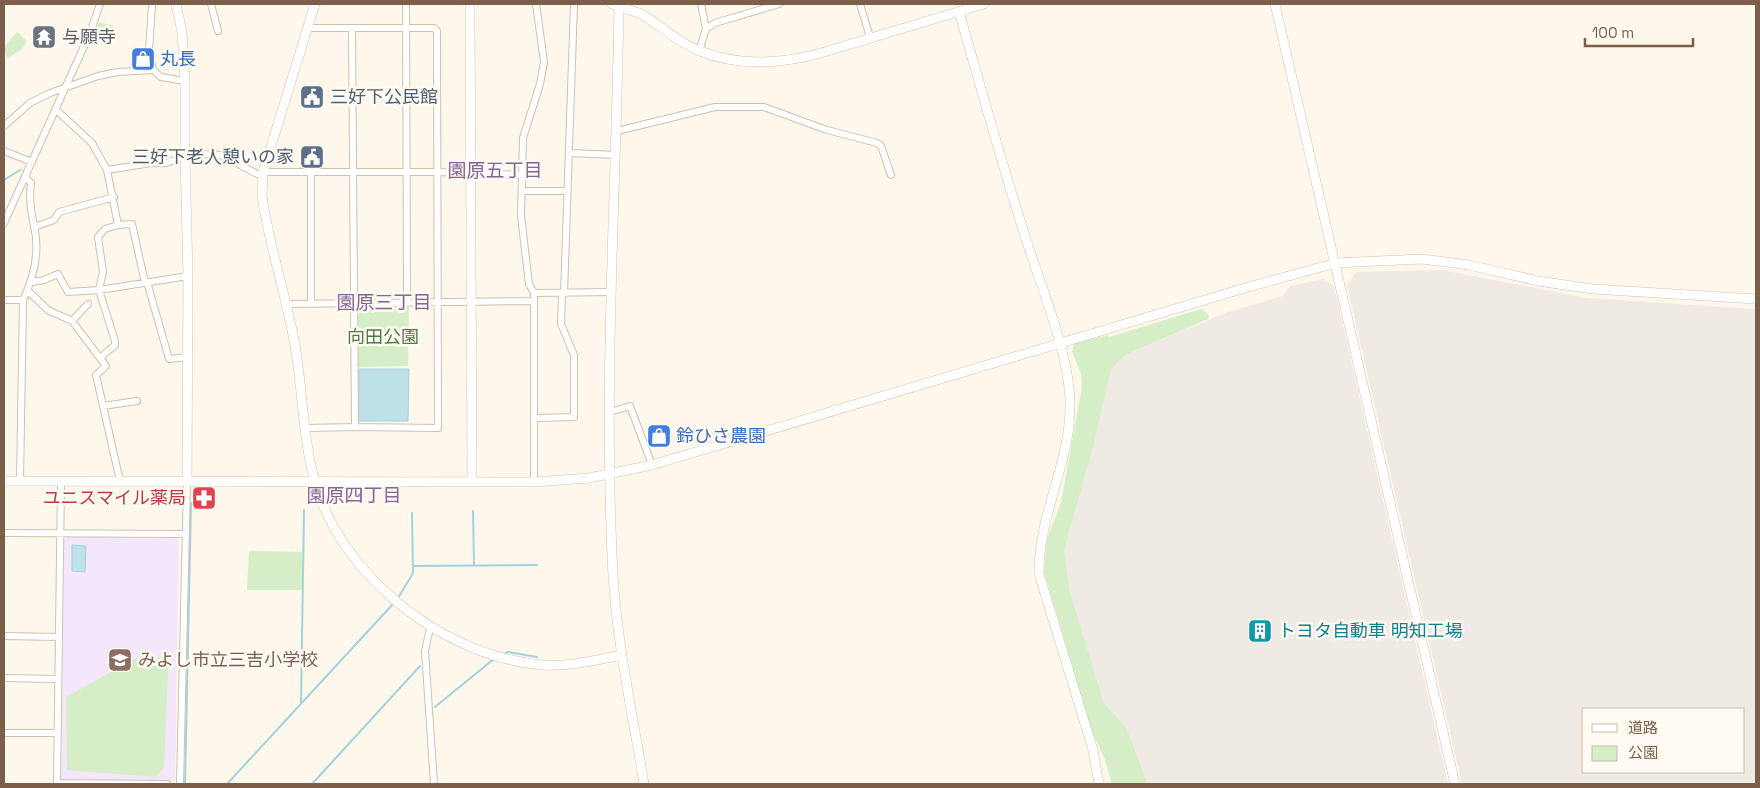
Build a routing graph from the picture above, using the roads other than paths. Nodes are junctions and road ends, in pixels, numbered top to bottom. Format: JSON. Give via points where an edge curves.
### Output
{"nodes":[{"id":1,"x":100,"y":4,"type":"edge"},
{"id":2,"x":152,"y":4,"type":"edge"},
{"id":3,"x":176,"y":4,"type":"edge"},
{"id":4,"x":211,"y":4,"type":"edge"},
{"id":5,"x":315,"y":4,"type":"edge"},
{"id":6,"x":406,"y":4,"type":"edge"},
{"id":7,"x":470,"y":4,"type":"edge"},
{"id":8,"x":536,"y":4,"type":"edge"},
{"id":9,"x":574,"y":4,"type":"edge"},
{"id":10,"x":701,"y":4,"type":"edge"},
{"id":11,"x":779,"y":4,"type":"edge"},
{"id":12,"x":860,"y":4,"type":"edge"},
{"id":13,"x":984,"y":4,"type":"edge"},
{"id":14,"x":1275,"y":4,"type":"edge"},
{"id":15,"x":615,"y":5,"type":"edge"},
{"id":16,"x":959,"y":12,"type":"junction"},
{"id":17,"x":307,"y":28,"type":"junction"},
{"id":18,"x":352,"y":29,"type":"junction"},
{"id":19,"x":405,"y":29,"type":"junction"},
{"id":20,"x":706,"y":29,"type":"junction"},
{"id":21,"x":218,"y":31,"type":"dead end"},
{"id":22,"x":870,"y":36,"type":"junction"},
{"id":23,"x":699,"y":51,"type":"junction"},
{"id":24,"x":153,"y":70,"type":"junction"},
{"id":25,"x":185,"y":81,"type":"junction"},
{"id":26,"x":64,"y":90,"type":"junction"},
{"id":27,"x":56,"y":109,"type":"junction"},
{"id":28,"x":4,"y":126,"type":"edge"},
{"id":29,"x":617,"y":131,"type":"junction"},
{"id":30,"x":4,"y":151,"type":"edge"},
{"id":31,"x":570,"y":153,"type":"junction"},
{"id":32,"x":616,"y":155,"type":"junction"},
{"id":33,"x":184,"y":156,"type":"junction"},
{"id":34,"x":32,"y":162,"type":"junction"},
{"id":35,"x":107,"y":170,"type":"junction"},
{"id":36,"x":405,"y":172,"type":"junction"},
{"id":37,"x":437,"y":172,"type":"junction"},
{"id":38,"x":354,"y":173,"type":"junction"},
{"id":39,"x":311,"y":174,"type":"junction"},
{"id":40,"x":470,"y":174,"type":"junction"},
{"id":41,"x":263,"y":175,"type":"junction"},
{"id":42,"x":523,"y":175,"type":"junction"},
{"id":43,"x":891,"y":175,"type":"dead end"},
{"id":44,"x":25,"y":177,"type":"junction"},
{"id":45,"x":522,"y":191,"type":"junction"},
{"id":46,"x":567,"y":191,"type":"junction"},
{"id":47,"x":114,"y":197,"type":"junction"},
{"id":48,"x":4,"y":224,"type":"edge"},
{"id":49,"x":118,"y":225,"type":"junction"},
{"id":50,"x":34,"y":227,"type":"junction"},
{"id":51,"x":1336,"y":263,"type":"junction"},
{"id":52,"x":188,"y":276,"type":"junction"},
{"id":53,"x":32,"y":282,"type":"junction"},
{"id":54,"x":146,"y":283,"type":"junction"},
{"id":55,"x":99,"y":290,"type":"junction"},
{"id":56,"x":28,"y":291,"type":"junction"},
{"id":57,"x":611,"y":292,"type":"junction"},
{"id":58,"x":534,"y":293,"type":"junction"},
{"id":59,"x":563,"y":294,"type":"junction"},
{"id":60,"x":1756,"y":299,"type":"edge"},
{"id":61,"x":4,"y":300,"type":"edge"},
{"id":62,"x":23,"y":300,"type":"junction"},
{"id":63,"x":533,"y":301,"type":"junction"},
{"id":64,"x":311,"y":302,"type":"junction"},
{"id":65,"x":407,"y":302,"type":"junction"},
{"id":66,"x":437,"y":302,"type":"junction"},
{"id":67,"x":470,"y":302,"type":"junction"},
{"id":68,"x":354,"y":303,"type":"junction"},
{"id":69,"x":88,"y":304,"type":"dead end"},
{"id":70,"x":287,"y":304,"type":"junction"},
{"id":71,"x":72,"y":321,"type":"junction"},
{"id":72,"x":1059,"y":343,"type":"junction"},
{"id":73,"x":188,"y":357,"type":"junction"},
{"id":74,"x":100,"y":358,"type":"junction"},
{"id":75,"x":136,"y":401,"type":"dead end"},
{"id":76,"x":103,"y":406,"type":"junction"},
{"id":77,"x":610,"y":412,"type":"junction"},
{"id":78,"x":534,"y":418,"type":"junction"},
{"id":79,"x":354,"y":427,"type":"junction"},
{"id":80,"x":306,"y":428,"type":"junction"},
{"id":81,"x":652,"y":465,"type":"junction"},
{"id":82,"x":609,"y":474,"type":"junction"},
{"id":83,"x":4,"y":481,"type":"edge"},
{"id":84,"x":20,"y":481,"type":"junction"},
{"id":85,"x":61,"y":481,"type":"junction"},
{"id":86,"x":120,"y":481,"type":"junction"},
{"id":87,"x":315,"y":482,"type":"junction"},
{"id":88,"x":472,"y":482,"type":"junction"},
{"id":89,"x":534,"y":482,"type":"junction"},
{"id":90,"x":187,"y":483,"type":"junction"},
{"id":91,"x":4,"y":533,"type":"edge"},
{"id":92,"x":61,"y":534,"type":"junction"},
{"id":93,"x":184,"y":534,"type":"junction"},
{"id":94,"x":430,"y":628,"type":"junction"},
{"id":95,"x":4,"y":636,"type":"edge"},
{"id":96,"x":59,"y":637,"type":"junction"},
{"id":97,"x":622,"y":655,"type":"junction"},
{"id":98,"x":4,"y":678,"type":"edge"},
{"id":99,"x":58,"y":679,"type":"junction"},
{"id":100,"x":4,"y":733,"type":"edge"},
{"id":101,"x":57,"y":733,"type":"junction"},
{"id":102,"x":57,"y":783,"type":"edge"},
{"id":103,"x":120,"y":783,"type":"edge"},
{"id":104,"x":167,"y":784,"type":"edge"},
{"id":105,"x":180,"y":784,"type":"edge"},
{"id":106,"x":434,"y":784,"type":"edge"},
{"id":107,"x":644,"y":784,"type":"edge"},
{"id":108,"x":1099,"y":784,"type":"edge"},
{"id":109,"x":1455,"y":784,"type":"edge"}],
"edges":[{"from":1,"to":26,"type":"street"},
{"from":2,"to":24,"type":"street","via":[[150,50]]},
{"from":3,"to":25,"type":"street","via":[[182,32]]},
{"from":4,"to":21,"type":"street"},
{"from":5,"to":17,"type":"street"},
{"from":6,"to":19,"type":"street"},
{"from":7,"to":40,"type":"street"},
{"from":8,"to":42,"type":"street","via":[[544,62],[523,138]]},
{"from":9,"to":31,"type":"street"},
{"from":10,"to":20,"type":"street"},
{"from":11,"to":20,"type":"street","via":[[715,23]]},
{"from":12,"to":22,"type":"street"},
{"from":13,"to":16,"type":"street"},
{"from":14,"to":51,"type":"street"},
{"from":15,"to":23,"type":"street","via":[[641,14]]},
{"from":15,"to":29,"type":"street"},
{"from":16,"to":22,"type":"street"},
{"from":16,"to":72,"type":"street"},
{"from":17,"to":18,"type":"street"},
{"from":17,"to":41,"type":"street"},
{"from":18,"to":19,"type":"street"},
{"from":18,"to":38,"type":"street"},
{"from":19,"to":36,"type":"street"},
{"from":19,"to":37,"type":"street","via":[[434,28],[437,31]]},
{"from":20,"to":23,"type":"street"},
{"from":22,"to":23,"type":"street","via":[[822,53],[782,62],[742,62]]},
{"from":24,"to":25,"type":"street","via":[[161,76]]},
{"from":24,"to":26,"type":"street","via":[[98,76]]},
{"from":25,"to":33,"type":"street"},
{"from":26,"to":27,"type":"street"},
{"from":26,"to":28,"type":"street","via":[[30,103]]},
{"from":27,"to":34,"type":"street"},
{"from":27,"to":35,"type":"street","via":[[92,143]]},
{"from":29,"to":32,"type":"street"},
{"from":29,"to":43,"type":"street","via":[[715,107],[764,107],[820,128],[877,143]]},
{"from":30,"to":34,"type":"street"},
{"from":31,"to":32,"type":"street"},
{"from":31,"to":46,"type":"street"},
{"from":32,"to":57,"type":"street"},
{"from":33,"to":35,"type":"street","via":[[166,163]]},
{"from":33,"to":41,"type":"street","via":[[221,155]]},
{"from":33,"to":52,"type":"street"},
{"from":34,"to":44,"type":"street"},
{"from":35,"to":47,"type":"street"},
{"from":36,"to":37,"type":"street"},
{"from":36,"to":38,"type":"street"},
{"from":36,"to":65,"type":"street"},
{"from":37,"to":40,"type":"street"},
{"from":37,"to":66,"type":"street"},
{"from":38,"to":39,"type":"street"},
{"from":38,"to":68,"type":"street"},
{"from":39,"to":41,"type":"street"},
{"from":39,"to":64,"type":"street"},
{"from":40,"to":42,"type":"street"},
{"from":40,"to":67,"type":"street"},
{"from":41,"to":70,"type":"street","via":[[265,217]]},
{"from":42,"to":45,"type":"street"},
{"from":44,"to":48,"type":"street"},
{"from":44,"to":50,"type":"street","via":[[31,183]]},
{"from":45,"to":46,"type":"street"},
{"from":45,"to":58,"type":"street","via":[[521,216],[529,284]]},
{"from":46,"to":59,"type":"street"},
{"from":47,"to":49,"type":"street"},
{"from":47,"to":50,"type":"street","via":[[59,212],[54,220]]},
{"from":49,"to":54,"type":"street","via":[[132,224]]},
{"from":49,"to":55,"type":"street","via":[[105,229],[98,237],[102,266]]},
{"from":50,"to":53,"type":"street","via":[[36,260]]},
{"from":51,"to":60,"type":"street","via":[[1429,260],[1593,289]]},
{"from":51,"to":72,"type":"street"},
{"from":51,"to":109,"type":"street"},
{"from":52,"to":54,"type":"street"},
{"from":52,"to":73,"type":"street"},
{"from":53,"to":55,"type":"street","via":[[58,274],[68,292]]},
{"from":53,"to":56,"type":"street"},
{"from":54,"to":55,"type":"street"},
{"from":54,"to":73,"type":"street","via":[[169,359]]},
{"from":55,"to":74,"type":"street","via":[[115,341],[115,345]]},
{"from":56,"to":62,"type":"street"},
{"from":56,"to":71,"type":"street","via":[[48,310]]},
{"from":57,"to":59,"type":"street"},
{"from":57,"to":77,"type":"street"},
{"from":58,"to":59,"type":"street"},
{"from":58,"to":63,"type":"street"},
{"from":59,"to":78,"type":"street","via":[[562,324],[574,355],[574,417]]},
{"from":61,"to":62,"type":"street"},
{"from":62,"to":84,"type":"street"},
{"from":63,"to":67,"type":"street"},
{"from":63,"to":78,"type":"street"},
{"from":64,"to":68,"type":"street"},
{"from":64,"to":70,"type":"street"},
{"from":65,"to":66,"type":"street"},
{"from":65,"to":68,"type":"street"},
{"from":66,"to":67,"type":"street"},
{"from":66,"to":79,"type":"street","via":[[438,428]]},
{"from":67,"to":88,"type":"street"},
{"from":68,"to":79,"type":"street"},
{"from":69,"to":71,"type":"street"},
{"from":70,"to":80,"type":"street","via":[[302,384]]},
{"from":71,"to":74,"type":"street"},
{"from":72,"to":81,"type":"street"},
{"from":72,"to":108,"type":"street","via":[[1069,385],[1070,421],[1039,550],[1039,574],[1093,750]]},
{"from":73,"to":90,"type":"street"},
{"from":74,"to":76,"type":"street","via":[[106,366],[96,375]]},
{"from":75,"to":76,"type":"street"},
{"from":76,"to":86,"type":"street"},
{"from":77,"to":81,"type":"street","via":[[630,406]]},
{"from":77,"to":82,"type":"street"},
{"from":78,"to":89,"type":"street"},
{"from":79,"to":80,"type":"street"},
{"from":80,"to":87,"type":"street"},
{"from":81,"to":82,"type":"street"},
{"from":82,"to":89,"type":"street"},
{"from":82,"to":97,"type":"street","via":[[613,577]]},
{"from":83,"to":84,"type":"street"},
{"from":84,"to":85,"type":"street"},
{"from":85,"to":86,"type":"street"},
{"from":85,"to":92,"type":"street"},
{"from":86,"to":90,"type":"street"},
{"from":87,"to":88,"type":"street"},
{"from":87,"to":90,"type":"street"},
{"from":87,"to":94,"type":"street","via":[[327,513],[356,563],[369,578]]},
{"from":88,"to":89,"type":"street"},
{"from":90,"to":93,"type":"street"},
{"from":91,"to":92,"type":"street"},
{"from":92,"to":93,"type":"street"},
{"from":92,"to":96,"type":"street"},
{"from":93,"to":105,"type":"street"},
{"from":94,"to":97,"type":"street","via":[[502,658],[544,665],[580,663]]},
{"from":94,"to":106,"type":"street","via":[[425,651]]},
{"from":95,"to":96,"type":"street"},
{"from":96,"to":99,"type":"street"},
{"from":97,"to":107,"type":"street"},
{"from":98,"to":99,"type":"street"},
{"from":99,"to":101,"type":"street"},
{"from":100,"to":101,"type":"street"},
{"from":101,"to":102,"type":"street"},
{"from":102,"to":103,"type":"street"},
{"from":103,"to":104,"type":"street"}]}
